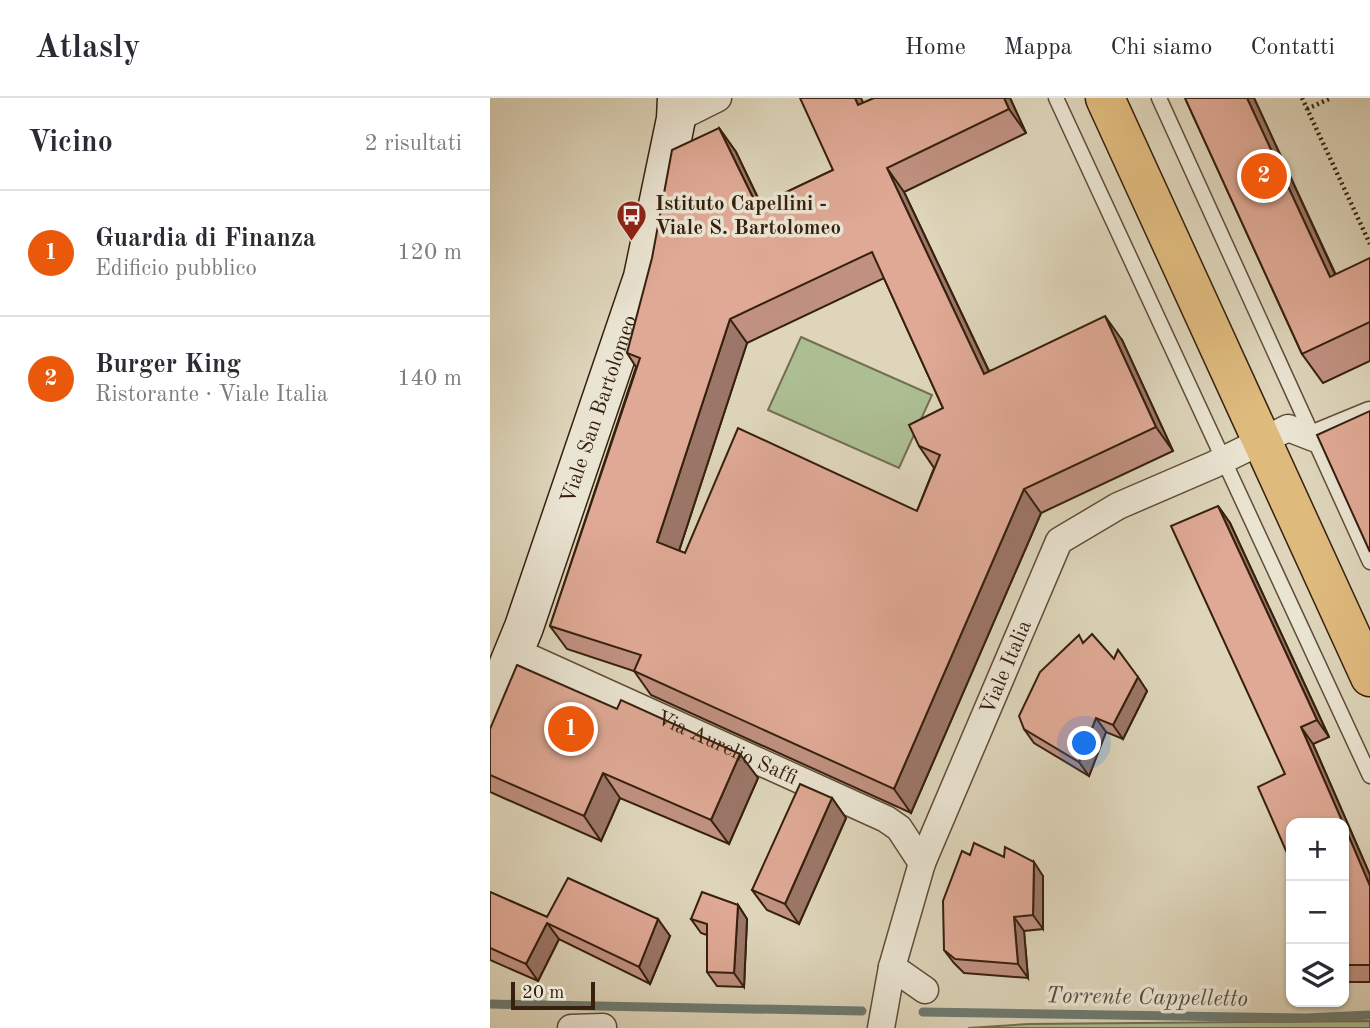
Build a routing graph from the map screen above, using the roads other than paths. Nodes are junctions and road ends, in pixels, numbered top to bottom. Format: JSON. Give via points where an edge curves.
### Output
{"nodes":[{"id":1,"x":718,"y":98,"type":"edge"},
{"id":2,"x":1056,"y":98,"type":"edge"},
{"id":3,"x":1105,"y":98,"type":"edge"},
{"id":4,"x":1159,"y":98,"type":"edge"},
{"id":5,"x":677,"y":108,"type":"edge"},
{"id":6,"x":1370,"y":415,"type":"edge"},
{"id":7,"x":1314,"y":438,"type":"junction"},
{"id":8,"x":1262,"y":441,"type":"junction"},
{"id":9,"x":1225,"y":459,"type":"junction"},
{"id":10,"x":1370,"y":562,"type":"edge"},
{"id":11,"x":515,"y":651,"type":"junction"},
{"id":12,"x":1370,"y":677,"type":"edge"},
{"id":13,"x":490,"y":710,"type":"edge"},
{"id":14,"x":1370,"y":776,"type":"edge"},
{"id":15,"x":922,"y":863,"type":"junction"},
{"id":16,"x":892,"y":967,"type":"junction"},
{"id":17,"x":925,"y":990,"type":"dead end"},
{"id":18,"x":603,"y":1027,"type":"edge"},
{"id":19,"x":571,"y":1028,"type":"edge"},
{"id":20,"x":881,"y":1028,"type":"edge"}],
"edges":[{"from":1,"to":5,"type":"street"},
{"from":2,"to":9,"type":"lane"},
{"from":3,"to":8,"type":"main road"},
{"from":4,"to":7,"type":"lane"},
{"from":5,"to":11,"type":"main road","name":"Viale San Bartolomeo","via":[[643,278]]},
{"from":6,"to":7,"type":"street"},
{"from":7,"to":8,"type":"street","name":"Viale Italia","via":[[1288,428]]},
{"from":7,"to":10,"type":"lane"},
{"from":8,"to":9,"type":"street","name":"Viale Italia"},
{"from":8,"to":12,"type":"main road"},
{"from":9,"to":14,"type":"lane"},
{"from":9,"to":15,"type":"street","name":"Viale Italia","via":[[1118,506],[1059,541]]},
{"from":11,"to":13,"type":"main road","name":"Viale San Bartolomeo"},
{"from":11,"to":15,"type":"street","name":"Via Aurelio Saffi","via":[[886,819],[899,828]]},
{"from":15,"to":16,"type":"street","name":"Viale Italia"},
{"from":16,"to":17,"type":"street"},
{"from":16,"to":20,"type":"street","name":"Viale Italia"},
{"from":18,"to":19,"type":"street"}]}
